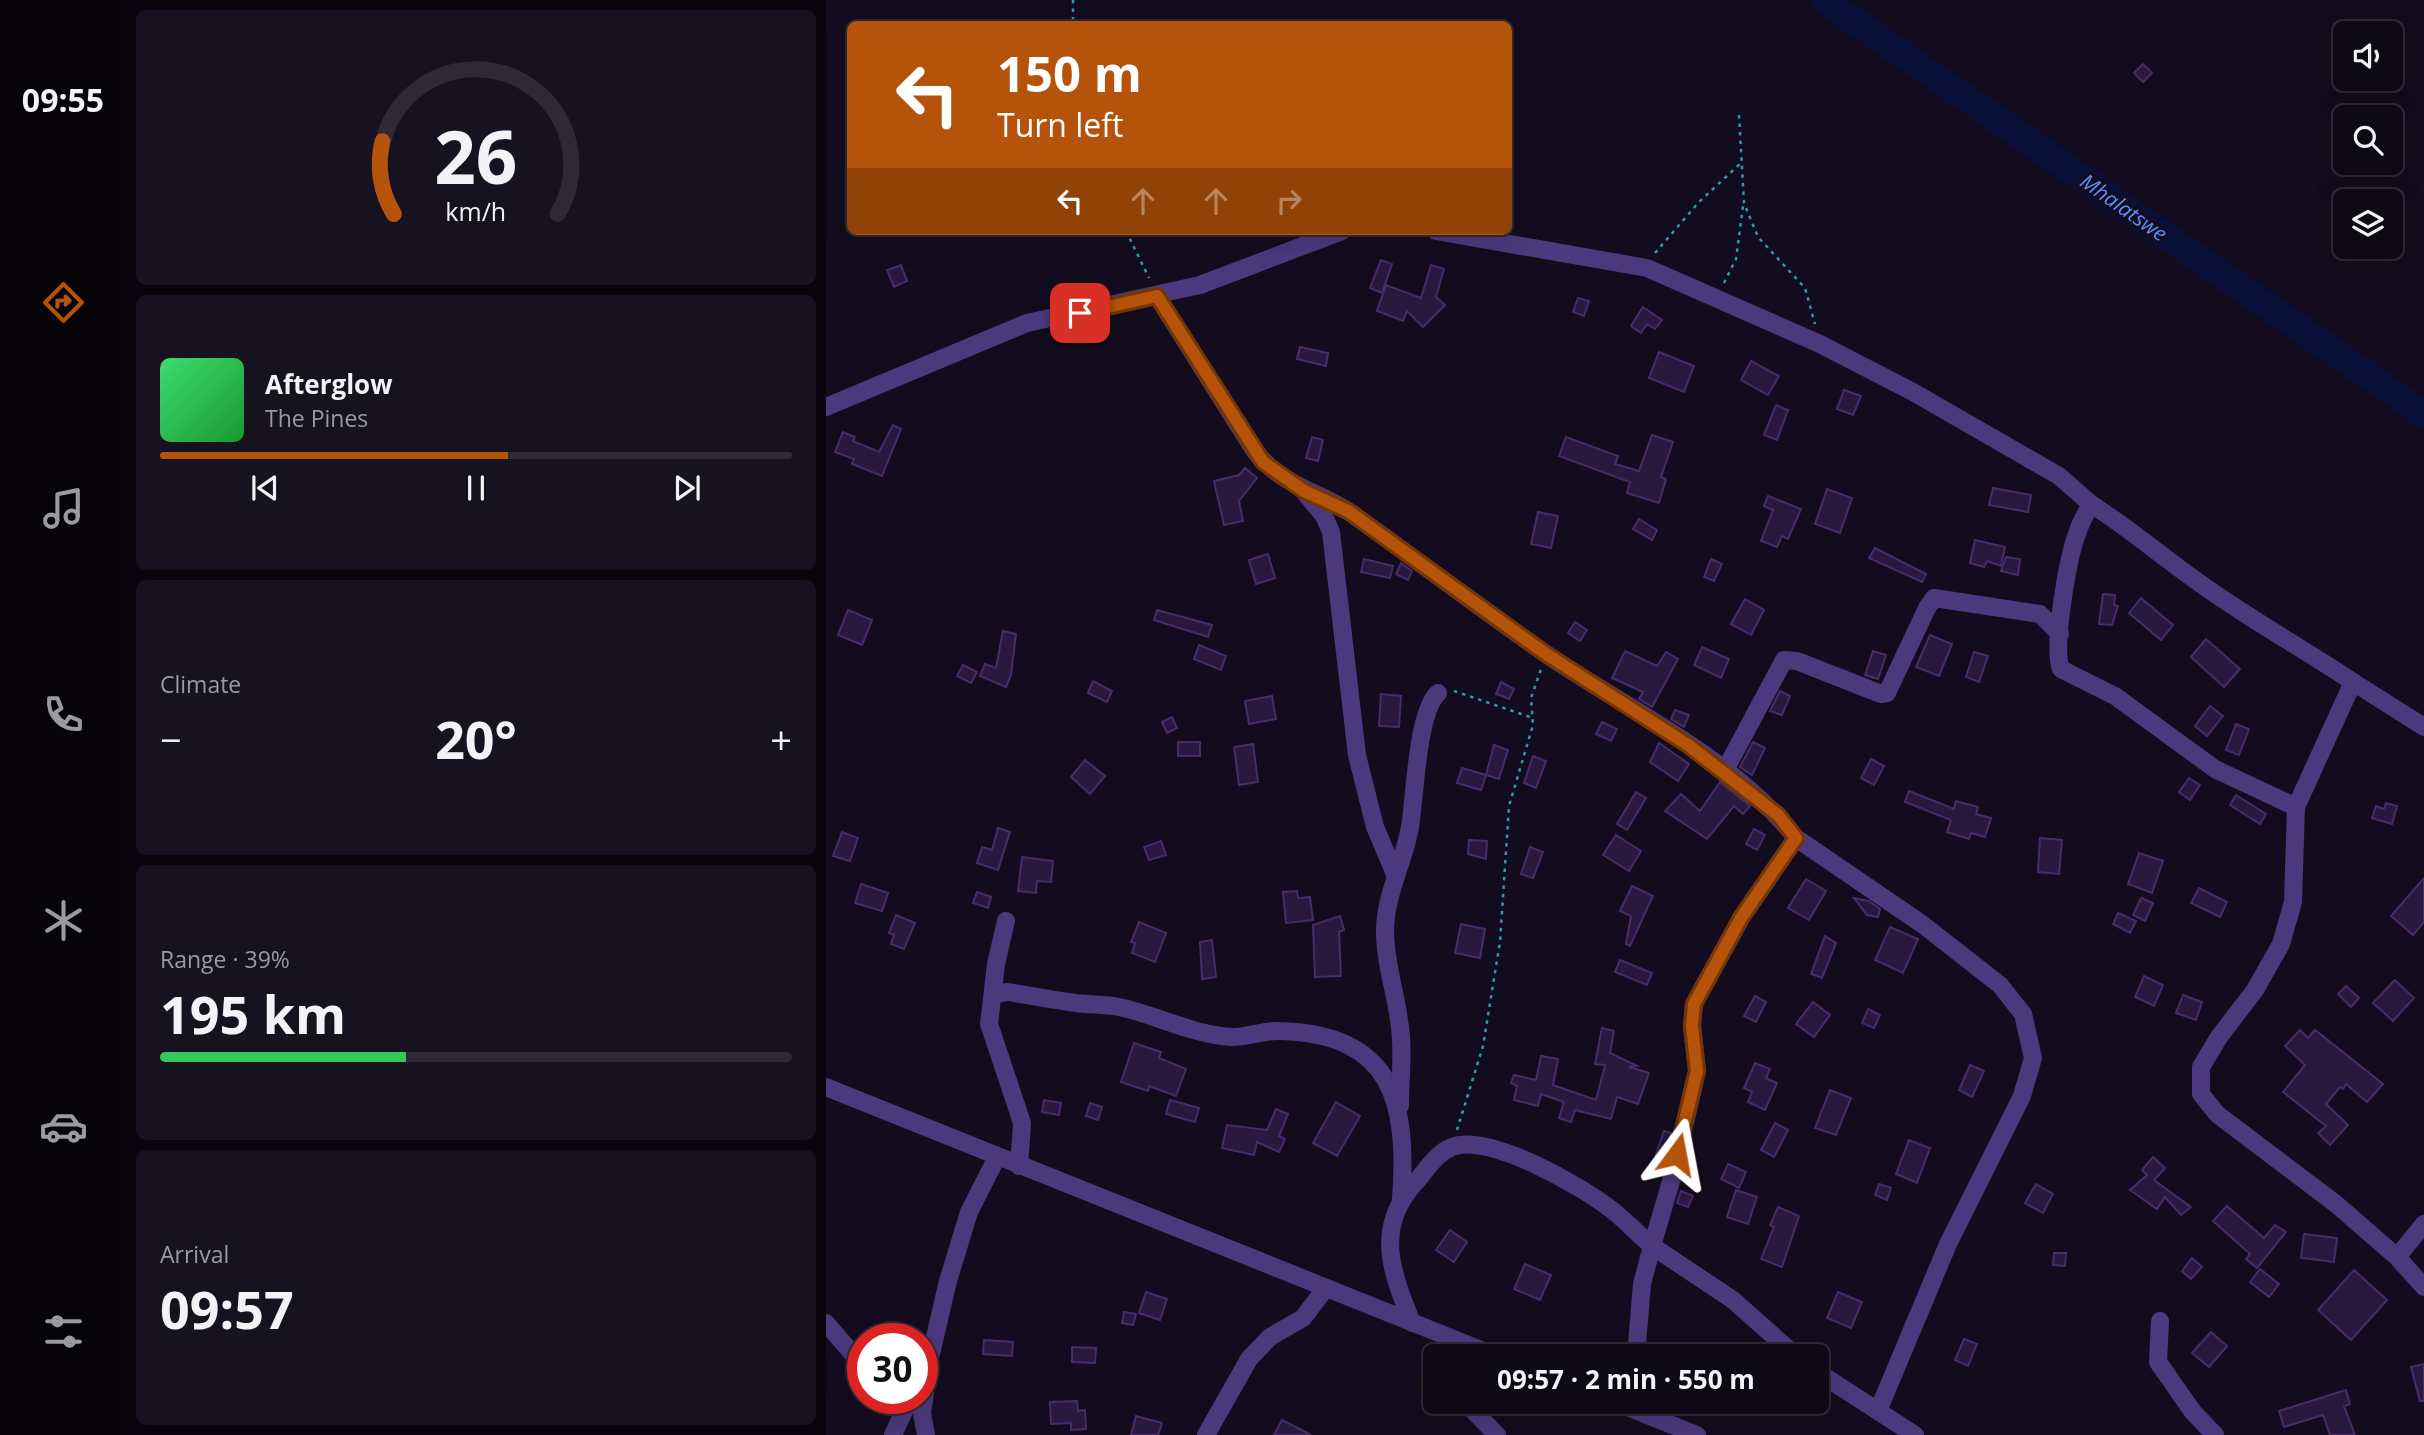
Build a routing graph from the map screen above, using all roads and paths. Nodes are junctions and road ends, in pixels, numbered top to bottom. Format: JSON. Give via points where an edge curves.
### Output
{"nodes":[{"id":1,"x":1073,"y":0,"type":"edge"},
{"id":2,"x":1073,"y":21,"type":"edge"},
{"id":3,"x":1739,"y":115,"type":"dead end"},
{"id":4,"x":1743,"y":162,"type":"junction"},
{"id":5,"x":1744,"y":202,"type":"junction"},
{"id":6,"x":1128,"y":235,"type":"edge"},
{"id":7,"x":1331,"y":235,"type":"edge"},
{"id":8,"x":1459,"y":235,"type":"edge"},
{"id":9,"x":1647,"y":268,"type":"junction"},
{"id":10,"x":1157,"y":296,"type":"junction"},
{"id":11,"x":1716,"y":299,"type":"junction"},
{"id":12,"x":1820,"y":344,"type":"junction"},
{"id":13,"x":826,"y":407,"type":"edge"},
{"id":14,"x":1304,"y":491,"type":"junction"},
{"id":15,"x":2091,"y":504,"type":"junction"},
{"id":16,"x":2060,"y":634,"type":"junction"},
{"id":17,"x":1546,"y":654,"type":"junction"},
{"id":18,"x":2353,"y":682,"type":"junction"},
{"id":19,"x":1438,"y":693,"type":"joint"},
{"id":20,"x":1533,"y":718,"type":"junction"},
{"id":21,"x":2424,"y":727,"type":"edge"},
{"id":22,"x":1724,"y":772,"type":"junction"},
{"id":23,"x":2296,"y":807,"type":"junction"},
{"id":24,"x":1796,"y":838,"type":"junction"},
{"id":25,"x":1395,"y":874,"type":"junction"},
{"id":26,"x":1006,"y":920,"type":"dead end"},
{"id":27,"x":993,"y":994,"type":"junction"},
{"id":28,"x":826,"y":1087,"type":"edge"},
{"id":29,"x":1400,"y":1116,"type":"junction"},
{"id":30,"x":1452,"y":1147,"type":"junction"},
{"id":31,"x":997,"y":1157,"type":"junction"},
{"id":32,"x":1019,"y":1166,"type":"junction"},
{"id":33,"x":1401,"y":1199,"type":"junction"},
{"id":34,"x":2424,"y":1224,"type":"edge"},
{"id":35,"x":1652,"y":1245,"type":"junction"},
{"id":36,"x":2397,"y":1257,"type":"junction"},
{"id":37,"x":2424,"y":1287,"type":"edge"},
{"id":38,"x":1325,"y":1289,"type":"junction"},
{"id":39,"x":2160,"y":1321,"type":"dead end"},
{"id":40,"x":826,"y":1323,"type":"edge"},
{"id":41,"x":938,"y":1323,"type":"edge"},
{"id":42,"x":1412,"y":1323,"type":"junction"},
{"id":43,"x":1447,"y":1337,"type":"junction"},
{"id":44,"x":1449,"y":1344,"type":"edge"},
{"id":45,"x":1465,"y":1344,"type":"edge"},
{"id":46,"x":1637,"y":1344,"type":"edge"},
{"id":47,"x":1782,"y":1344,"type":"edge"},
{"id":48,"x":847,"y":1347,"type":"edge"},
{"id":49,"x":1829,"y":1379,"type":"edge"},
{"id":50,"x":1878,"y":1411,"type":"junction"},
{"id":51,"x":902,"y":1414,"type":"edge"},
{"id":52,"x":922,"y":1414,"type":"edge"},
{"id":53,"x":1477,"y":1414,"type":"edge"},
{"id":54,"x":1657,"y":1414,"type":"edge"},
{"id":55,"x":893,"y":1435,"type":"edge"},
{"id":56,"x":926,"y":1435,"type":"edge"},
{"id":57,"x":1206,"y":1435,"type":"edge"},
{"id":58,"x":1497,"y":1435,"type":"edge"},
{"id":59,"x":1697,"y":1435,"type":"edge"},
{"id":60,"x":1915,"y":1435,"type":"edge"},
{"id":61,"x":2215,"y":1435,"type":"edge"}],
"edges":[{"from":1,"to":2,"type":"path"},
{"from":3,"to":4,"type":"path"},
{"from":4,"to":5,"type":"path"},
{"from":4,"to":9,"type":"path","via":[[1660,245]]},
{"from":5,"to":11,"type":"path","via":[[1736,259]]},
{"from":5,"to":12,"type":"path","via":[[1758,237],[1805,288]]},
{"from":6,"to":10,"type":"path"},
{"from":7,"to":10,"type":"street","via":[[1200,285]]},
{"from":8,"to":9,"type":"street"},
{"from":9,"to":11,"type":"street"},
{"from":10,"to":13,"type":"street","via":[[1027,323]]},
{"from":10,"to":14,"type":"street","via":[[1254,450],[1274,471]]},
{"from":11,"to":12,"type":"street"},
{"from":12,"to":15,"type":"street","via":[[2005,443],[2059,476]]},
{"from":14,"to":17,"type":"street","via":[[1348,511]]},
{"from":14,"to":25,"type":"street","via":[[1331,532],[1357,755],[1375,827]]},
{"from":15,"to":16,"type":"street","via":[[2076,534]]},
{"from":15,"to":18,"type":"street","via":[[2250,619]]},
{"from":16,"to":22,"type":"street","via":[[2040,614],[1934,598],[1887,693],[1784,660]]},
{"from":16,"to":23,"type":"street","via":[[2061,669],[2115,696],[2215,769]]},
{"from":17,"to":20,"type":"path","via":[[1531,698]]},
{"from":17,"to":22,"type":"street"},
{"from":18,"to":21,"type":"street"},
{"from":18,"to":23,"type":"street"},
{"from":19,"to":20,"type":"path","via":[[1453,691]]},
{"from":19,"to":25,"type":"street","via":[[1430,704],[1416,764],[1405,850]]},
{"from":20,"to":30,"type":"path","via":[[1509,806],[1500,942],[1483,1046]]},
{"from":22,"to":24,"type":"street","via":[[1778,815]]},
{"from":23,"to":36,"type":"street","via":[[2293,902],[2281,944],[2201,1067],[2200,1094],[2217,1114],[2336,1204]]},
{"from":24,"to":35,"type":"street","via":[[1741,918],[1694,1004],[1697,1071]]},
{"from":24,"to":50,"type":"street","via":[[1922,924],[2000,985],[2023,1014],[2033,1058],[2022,1096],[1948,1244]]},
{"from":25,"to":29,"type":"street","via":[[1385,929],[1388,975],[1399,1020]]},
{"from":26,"to":27,"type":"street"},
{"from":27,"to":29,"type":"street","via":[[1008,992],[1118,1007],[1233,1037],[1278,1030],[1333,1037],[1362,1052],[1385,1078]]},
{"from":27,"to":32,"type":"street","via":[[989,1024],[1022,1123]]},
{"from":28,"to":31,"type":"street"},
{"from":29,"to":33,"type":"street","via":[[1405,1147]]},
{"from":30,"to":33,"type":"street"},
{"from":30,"to":35,"type":"street","via":[[1504,1151],[1557,1176],[1611,1209]]},
{"from":31,"to":32,"type":"street"},
{"from":31,"to":41,"type":"street","via":[[969,1212]]},
{"from":32,"to":38,"type":"street"},
{"from":33,"to":42,"type":"street","via":[[1389,1239],[1395,1280]]},
{"from":34,"to":36,"type":"street"},
{"from":35,"to":46,"type":"street","via":[[1642,1284]]},
{"from":35,"to":47,"type":"street","via":[[1733,1300]]},
{"from":36,"to":37,"type":"street"},
{"from":38,"to":42,"type":"street"},
{"from":38,"to":57,"type":"street","via":[[1303,1318],[1270,1337],[1249,1359]]},
{"from":39,"to":61,"type":"street","via":[[2158,1362]]},
{"from":40,"to":48,"type":"street"},
{"from":42,"to":43,"type":"street"},
{"from":43,"to":44,"type":"street"},
{"from":43,"to":45,"type":"street"},
{"from":49,"to":50,"type":"street"},
{"from":50,"to":60,"type":"street"},
{"from":51,"to":55,"type":"street"},
{"from":52,"to":56,"type":"street"},
{"from":53,"to":58,"type":"street"},
{"from":54,"to":59,"type":"street"}]}
